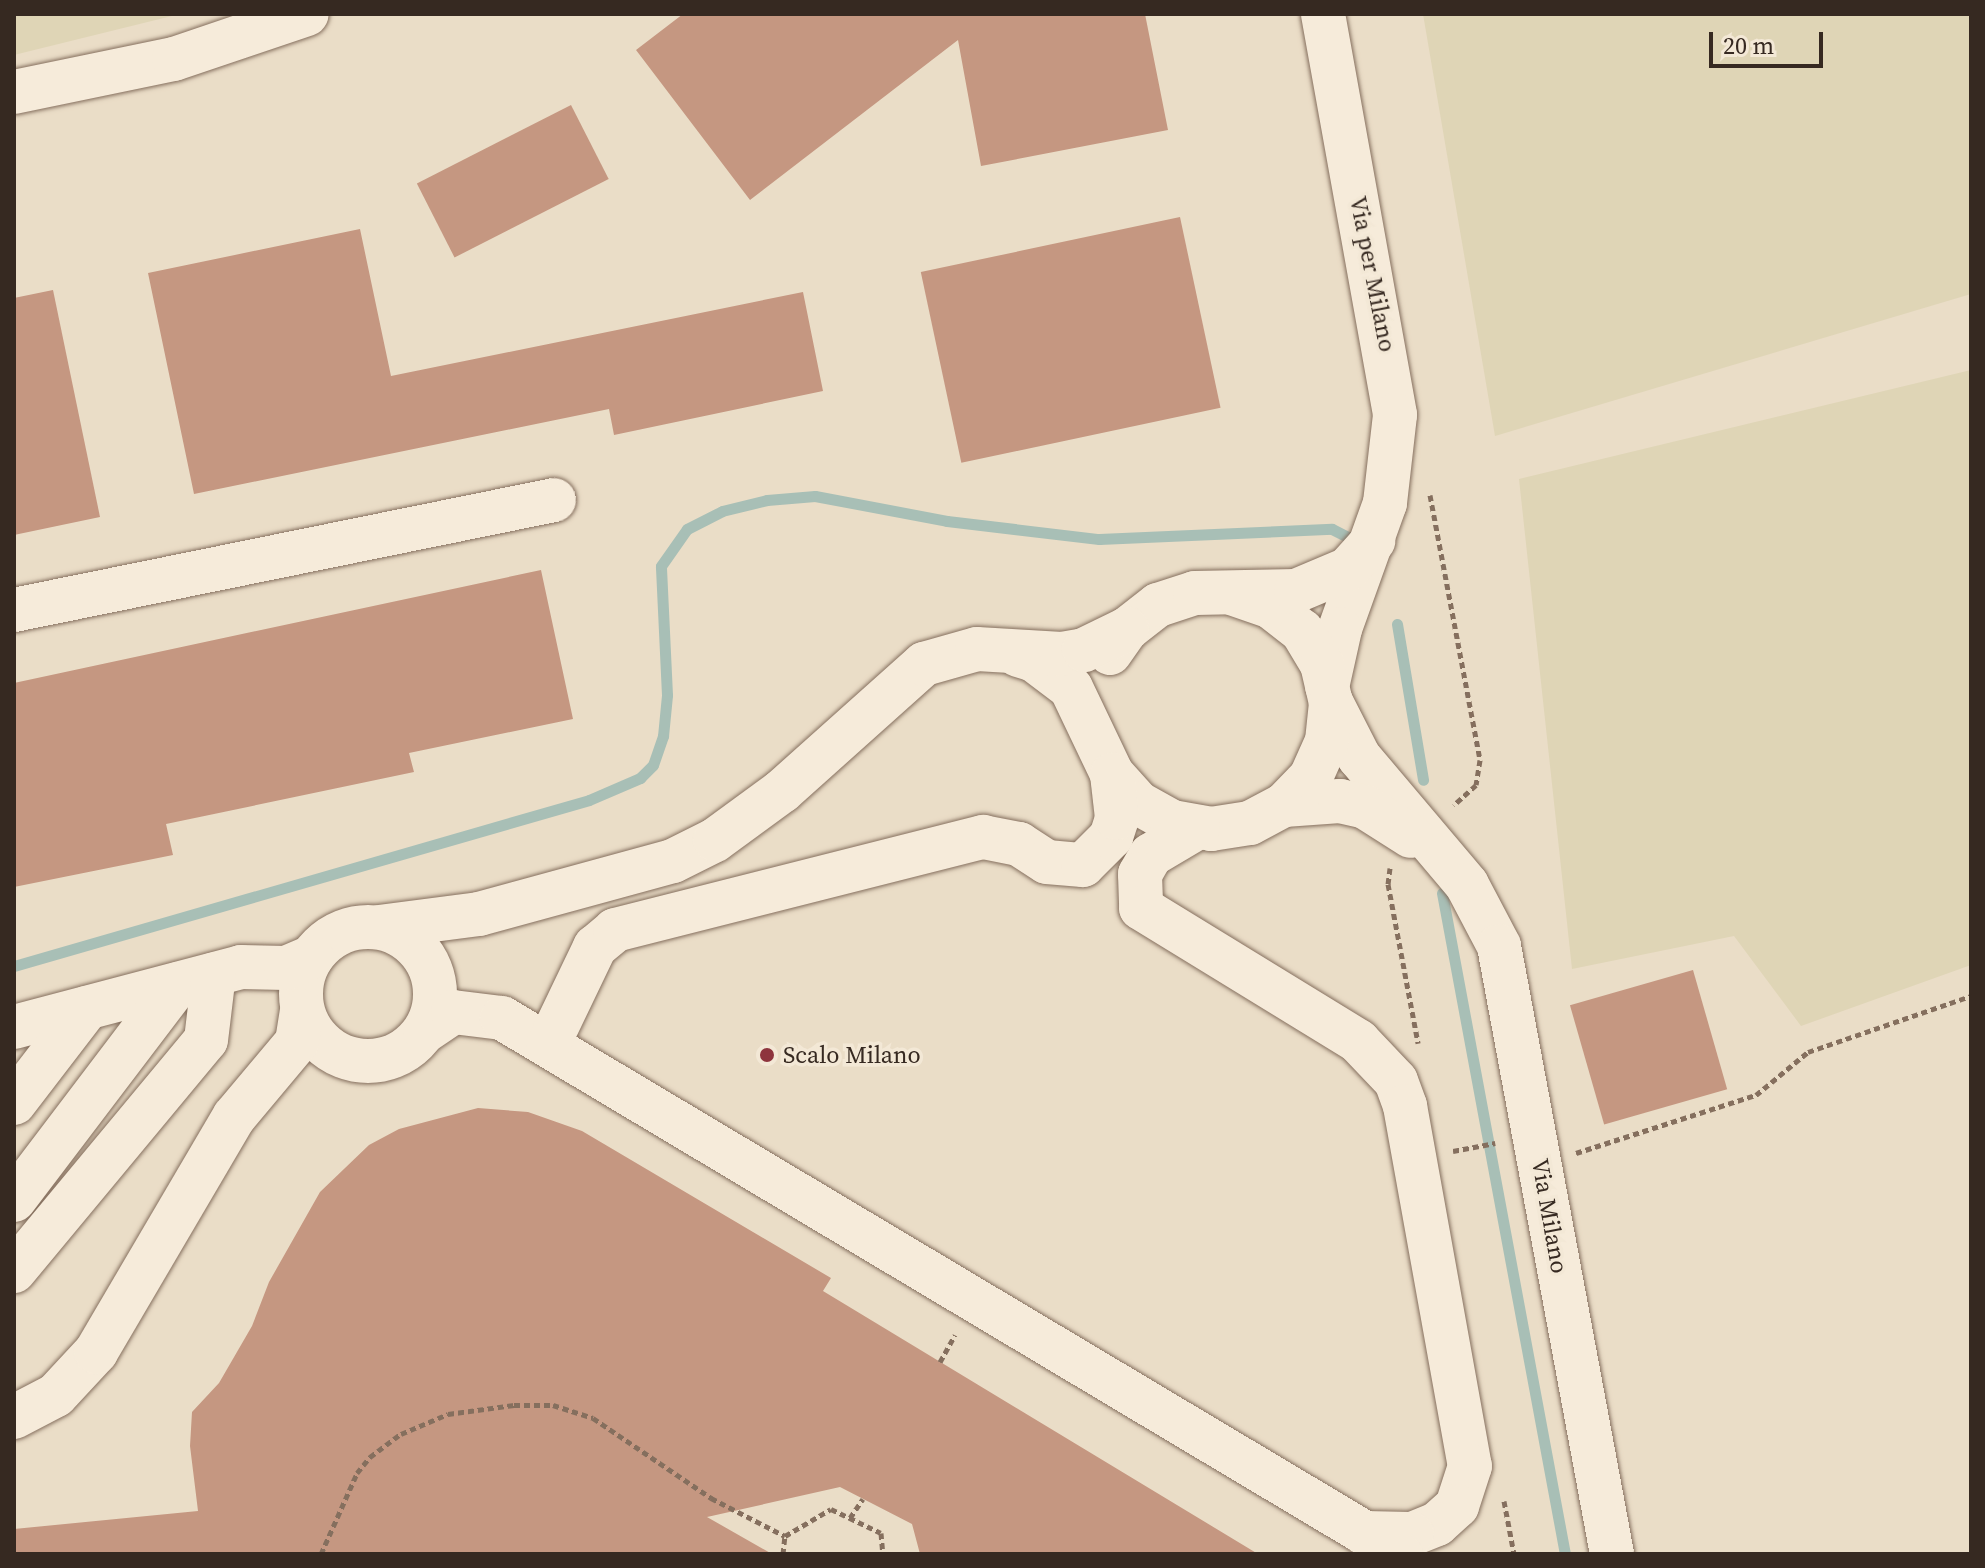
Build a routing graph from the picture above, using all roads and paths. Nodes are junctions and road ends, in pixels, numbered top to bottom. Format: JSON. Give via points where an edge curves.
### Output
{"nodes":[{"id":1,"x":307,"y":14,"type":"edge"},
{"id":2,"x":1323,"y":14,"type":"edge"},
{"id":3,"x":14,"y":92,"type":"edge"},
{"id":4,"x":554,"y":500,"type":"dead end"},
{"id":5,"x":1376,"y":535,"type":"junction"},
{"id":6,"x":1234,"y":594,"type":"junction"},
{"id":7,"x":14,"y":610,"type":"edge"},
{"id":8,"x":1127,"y":629,"type":"junction"},
{"id":9,"x":1005,"y":650,"type":"junction"},
{"id":10,"x":1329,"y":695,"type":"junction"},
{"id":11,"x":1104,"y":756,"type":"junction"},
{"id":12,"x":1284,"y":805,"type":"junction"},
{"id":13,"x":1198,"y":827,"type":"junction"},
{"id":14,"x":1467,"y":885,"type":"junction"},
{"id":15,"x":479,"y":914,"type":"junction"},
{"id":16,"x":379,"y":927,"type":"junction"},
{"id":17,"x":312,"y":957,"type":"junction"},
{"id":18,"x":432,"y":973,"type":"junction"},
{"id":19,"x":196,"y":979,"type":"junction"},
{"id":20,"x":1971,"y":996,"type":"edge"},
{"id":21,"x":87,"y":1008,"type":"junction"},
{"id":22,"x":302,"y":1011,"type":"junction"},
{"id":23,"x":14,"y":1027,"type":"edge"},
{"id":24,"x":425,"y":1031,"type":"junction"},
{"id":25,"x":548,"y":1045,"type":"junction"},
{"id":26,"x":345,"y":1058,"type":"junction"},
{"id":27,"x":264,"y":1082,"type":"junction"},
{"id":28,"x":14,"y":1103,"type":"edge"},
{"id":29,"x":1453,"y":1151,"type":"dead end"},
{"id":30,"x":1525,"y":1152,"type":"junction"},
{"id":31,"x":14,"y":1200,"type":"edge"},
{"id":32,"x":14,"y":1271,"type":"edge"},
{"id":33,"x":14,"y":1417,"type":"edge"},
{"id":34,"x":863,"y":1499,"type":"dead end"},
{"id":35,"x":850,"y":1518,"type":"junction"},
{"id":36,"x":785,"y":1536,"type":"junction"},
{"id":37,"x":1382,"y":1544,"type":"edge"},
{"id":38,"x":321,"y":1554,"type":"edge"},
{"id":39,"x":783,"y":1554,"type":"edge"},
{"id":40,"x":883,"y":1554,"type":"edge"},
{"id":41,"x":1612,"y":1554,"type":"edge"}],
"edges":[{"from":1,"to":3,"type":"street","via":[[174,59]]},
{"from":2,"to":5,"type":"street","name":"Via per Milano","via":[[1391,372],[1393,460]]},
{"from":4,"to":7,"type":"street"},
{"from":5,"to":6,"type":"street","via":[[1348,569],[1325,582],[1269,595]]},
{"from":5,"to":10,"type":"street","name":"Via per Milano","via":[[1340,629]]},
{"from":6,"to":8,"type":"street","via":[[1195,593],[1158,605]]},
{"from":6,"to":10,"type":"street","via":[[1271,607],[1302,631],[1322,664]]},
{"from":8,"to":9,"type":"street","via":[[1084,650]]},
{"from":8,"to":11,"type":"street","via":[[1104,661],[1094,698]]},
{"from":9,"to":11,"type":"street","via":[[1034,660],[1071,688]]},
{"from":9,"to":15,"type":"street","via":[[977,649],[924,664],[782,791],[715,840],[673,861]]},
{"from":10,"to":12,"type":"street","via":[[1327,741],[1311,777]]},
{"from":10,"to":14,"type":"street","via":[[1359,757]]},
{"from":11,"to":13,"type":"street","via":[[1138,803],[1172,822]]},
{"from":11,"to":25,"type":"street","via":[[1117,799],[1114,828],[1099,853],[1083,865],[1047,862],[1010,841],[983,837],[615,930],[595,947]]},
{"from":12,"to":13,"type":"street","via":[[1250,823]]},
{"from":12,"to":14,"type":"street","via":[[1325,800],[1365,807],[1433,853]]},
{"from":13,"to":37,"type":"street","via":[[1151,855],[1140,874],[1141,908],[1358,1041],[1396,1081],[1405,1106],[1470,1466],[1457,1506],[1437,1524]]},
{"from":14,"to":30,"type":"street","name":"Via Milano","via":[[1499,946]]},
{"from":15,"to":16,"type":"street"},
{"from":15,"to":18,"type":"street","via":[[446,933]]},
{"from":16,"to":17,"type":"street","via":[[335,934]]},
{"from":16,"to":18,"type":"street","via":[[418,948]]},
{"from":17,"to":19,"type":"street","via":[[286,968],[256,966]]},
{"from":17,"to":22,"type":"street","via":[[300,988]]},
{"from":18,"to":24,"type":"street","via":[[434,1011]]},
{"from":19,"to":21,"type":"street"},
{"from":19,"to":31,"type":"street"},
{"from":19,"to":32,"type":"street","via":[[206,1040]]},
{"from":20,"to":30,"type":"path","via":[[1808,1052],[1756,1095]]},
{"from":21,"to":23,"type":"street"},
{"from":21,"to":28,"type":"street"},
{"from":22,"to":26,"type":"street","via":[[311,1031]]},
{"from":22,"to":27,"type":"street","via":[[297,1042]]},
{"from":24,"to":25,"type":"street","via":[[453,1012],[486,1012]]},
{"from":24,"to":26,"type":"street","via":[[389,1059]]},
{"from":25,"to":37,"type":"street"},
{"from":26,"to":27,"type":"street","via":[[295,1065]]},
{"from":27,"to":33,"type":"street","via":[[234,1117],[78,1376],[33,1410]]},
{"from":29,"to":30,"type":"path"},
{"from":30,"to":41,"type":"street","name":"Via Milano"},
{"from":34,"to":35,"type":"path"},
{"from":35,"to":36,"type":"path","via":[[831,1509]]},
{"from":35,"to":40,"type":"path","via":[[881,1533]]},
{"from":36,"to":38,"type":"path","via":[[711,1498],[593,1418],[553,1405],[514,1405],[448,1414],[401,1434],[370,1457],[357,1473]]},
{"from":36,"to":39,"type":"path"}]}
